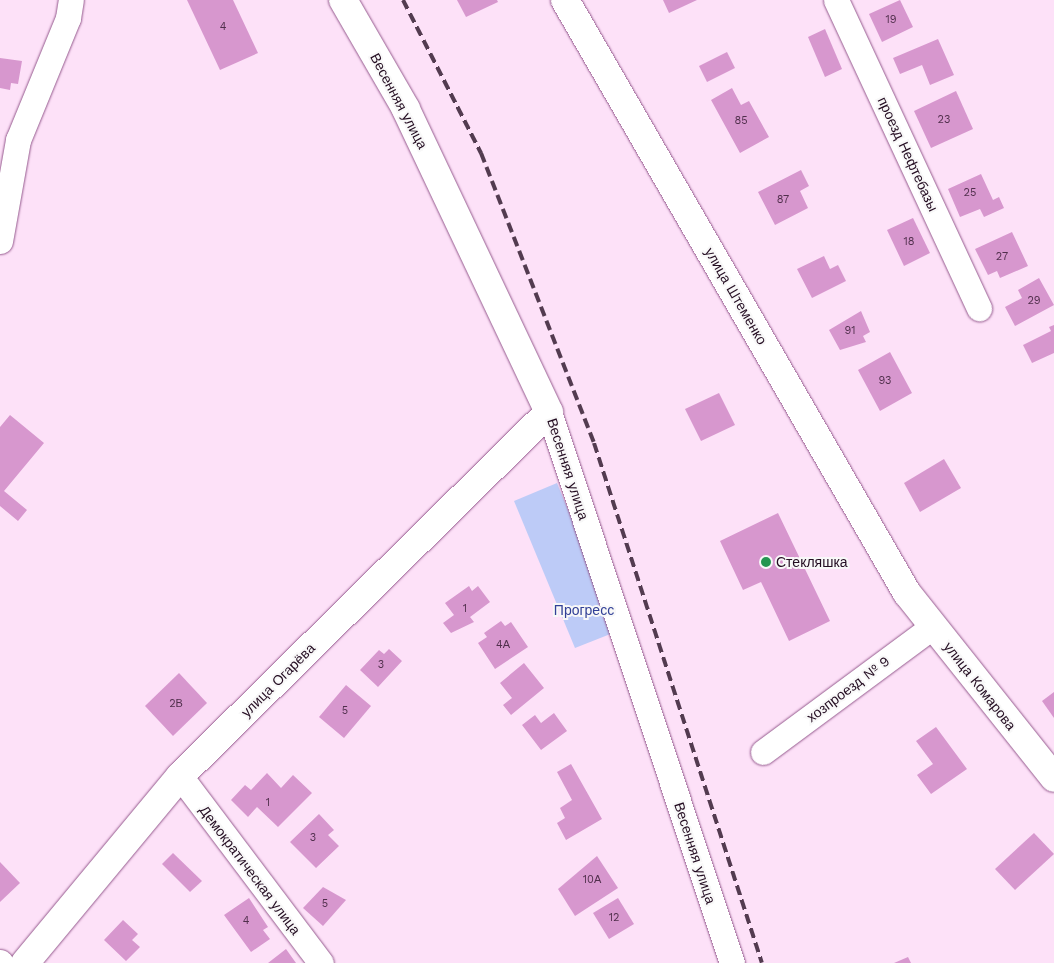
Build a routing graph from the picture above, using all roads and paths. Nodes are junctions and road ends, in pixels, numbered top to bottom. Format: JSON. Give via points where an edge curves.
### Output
{"nodes":[{"id":1,"x":71,"y":0,"type":"edge"},
{"id":2,"x":343,"y":0,"type":"edge"},
{"id":3,"x":565,"y":0,"type":"edge"},
{"id":4,"x":836,"y":0,"type":"edge"},
{"id":5,"x":9,"y":139,"type":"edge"},
{"id":6,"x":0,"y":241,"type":"edge"},
{"id":7,"x":979,"y":308,"type":"dead end"},
{"id":8,"x":549,"y":412,"type":"junction"},
{"id":9,"x":906,"y":593,"type":"joint"},
{"id":10,"x":933,"y":626,"type":"junction"},
{"id":11,"x":763,"y":752,"type":"dead end"},
{"id":12,"x":180,"y":776,"type":"junction"},
{"id":13,"x":1054,"y":778,"type":"edge"},
{"id":14,"x":25,"y":963,"type":"edge"},
{"id":15,"x":321,"y":963,"type":"edge"},
{"id":16,"x":732,"y":963,"type":"edge"}],
"edges":[{"from":1,"to":5,"type":"street","via":[[68,18]]},
{"from":2,"to":8,"type":"main road","name":"Весенняя улица","via":[[406,109]]},
{"from":3,"to":9,"type":"main road","name":"улица Штеменко"},
{"from":4,"to":7,"type":"street","name":"проезд Нефтебазы"},
{"from":5,"to":6,"type":"street"},
{"from":8,"to":12,"type":"main road","name":"улица Огарёва"},
{"from":8,"to":16,"type":"street","name":"Весенняя улица"},
{"from":9,"to":10,"type":"main road","name":"улица Комарова"},
{"from":10,"to":11,"type":"street","name":"хозпроезд № 9"},
{"from":10,"to":13,"type":"main road","name":"улица Комарова"},
{"from":12,"to":14,"type":"main road","name":"улица Огарёва"},
{"from":12,"to":15,"type":"street","name":"Демократическая улица"}]}
